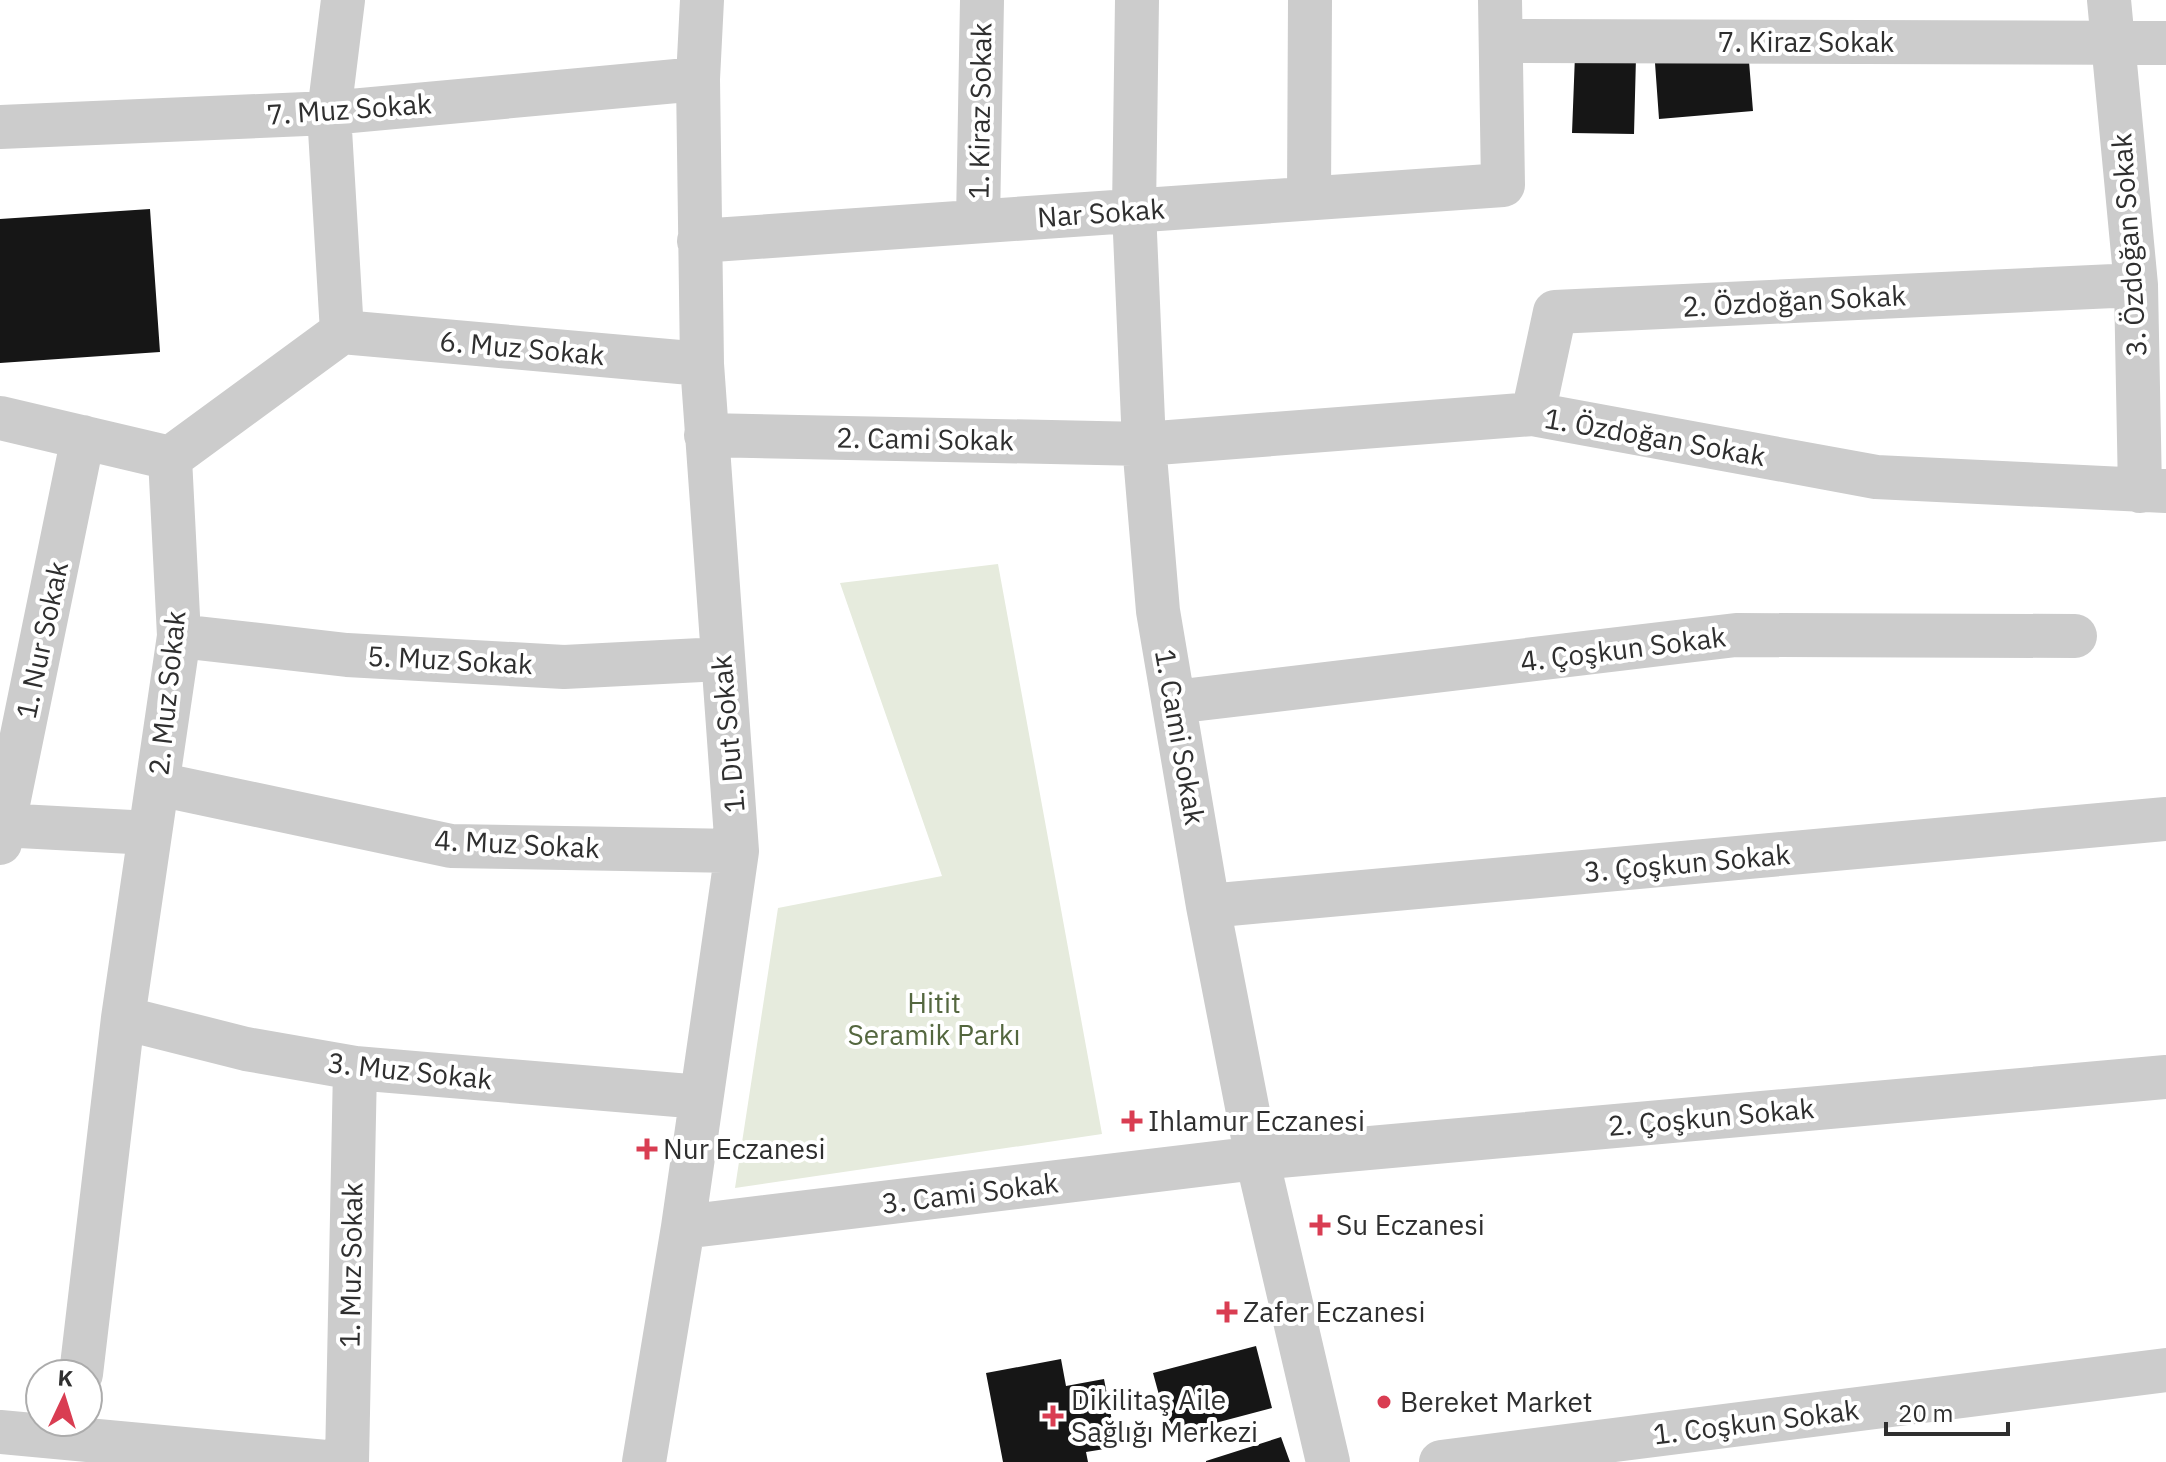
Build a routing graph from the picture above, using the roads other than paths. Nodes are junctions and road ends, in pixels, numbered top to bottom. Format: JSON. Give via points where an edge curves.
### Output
{"nodes":[{"id":1,"x":343,"y":0,"type":"edge"},
{"id":2,"x":702,"y":0,"type":"edge"},
{"id":3,"x":982,"y":0,"type":"edge"},
{"id":4,"x":1137,"y":0,"type":"edge"},
{"id":5,"x":1310,"y":0,"type":"edge"},
{"id":6,"x":2109,"y":0,"type":"edge"},
{"id":7,"x":1500,"y":20,"type":"edge"},
{"id":8,"x":2166,"y":43,"type":"edge"},
{"id":9,"x":2112,"y":44,"type":"junction"},
{"id":10,"x":698,"y":79,"type":"junction"},
{"id":11,"x":329,"y":113,"type":"junction"},
{"id":12,"x":0,"y":127,"type":"edge"},
{"id":13,"x":1309,"y":198,"type":"junction"},
{"id":14,"x":1134,"y":210,"type":"junction"},
{"id":15,"x":978,"y":221,"type":"junction"},
{"id":16,"x":699,"y":241,"type":"junction"},
{"id":17,"x":2136,"y":285,"type":"junction"},
{"id":18,"x":342,"y":332,"type":"junction"},
{"id":19,"x":702,"y":364,"type":"junction"},
{"id":20,"x":1533,"y":414,"type":"junction"},
{"id":21,"x":0,"y":418,"type":"edge"},
{"id":22,"x":706,"y":435,"type":"junction"},
{"id":23,"x":83,"y":437,"type":"junction"},
{"id":24,"x":1144,"y":444,"type":"junction"},
{"id":25,"x":170,"y":458,"type":"junction"},
{"id":26,"x":2153,"y":491,"type":"edge"},
{"id":27,"x":179,"y":636,"type":"junction"},
{"id":28,"x":2075,"y":636,"type":"dead end"},
{"id":29,"x":721,"y":659,"type":"junction"},
{"id":30,"x":1174,"y":702,"type":"junction"},
{"id":31,"x":158,"y":784,"type":"junction"},
{"id":32,"x":2166,"y":819,"type":"edge"},
{"id":33,"x":1,"y":831,"type":"edge"},
{"id":34,"x":150,"y":833,"type":"junction"},
{"id":35,"x":737,"y":851,"type":"junction"},
{"id":36,"x":1208,"y":906,"type":"junction"},
{"id":37,"x":123,"y":1018,"type":"junction"},
{"id":38,"x":355,"y":1068,"type":"junction"},
{"id":39,"x":2166,"y":1077,"type":"edge"},
{"id":40,"x":701,"y":1097,"type":"junction"},
{"id":41,"x":1257,"y":1158,"type":"junction"},
{"id":42,"x":683,"y":1227,"type":"junction"},
{"id":43,"x":83,"y":1358,"type":"edge"},
{"id":44,"x":2166,"y":1370,"type":"edge"},
{"id":45,"x":24,"y":1431,"type":"edge"},
{"id":46,"x":0,"y":1432,"type":"edge"},
{"id":47,"x":104,"y":1434,"type":"edge"},
{"id":48,"x":326,"y":1462,"type":"edge"},
{"id":49,"x":347,"y":1462,"type":"edge"},
{"id":50,"x":644,"y":1462,"type":"edge"},
{"id":51,"x":1328,"y":1462,"type":"edge"},
{"id":52,"x":1441,"y":1462,"type":"edge"}],
"edges":[{"from":1,"to":11,"type":"street"},
{"from":2,"to":10,"type":"street","name":"1. Dut Sokak"},
{"from":3,"to":15,"type":"street","name":"1. Kiraz Sokak"},
{"from":4,"to":14,"type":"street","name":"1. Cami Sokak"},
{"from":5,"to":13,"type":"street"},
{"from":6,"to":9,"type":"street","name":"3. Özdoğan Sokak"},
{"from":7,"to":9,"type":"street","name":"7. Kiraz Sokak"},
{"from":7,"to":13,"type":"street","name":"Nar Sokak","via":[[1503,185]]},
{"from":8,"to":9,"type":"street","name":"7. Kiraz Sokak"},
{"from":9,"to":17,"type":"street","name":"3. Özdoğan Sokak"},
{"from":10,"to":11,"type":"street","name":"7. Muz Sokak"},
{"from":10,"to":16,"type":"street","name":"1. Dut Sokak"},
{"from":11,"to":12,"type":"street","name":"7. Muz Sokak"},
{"from":11,"to":18,"type":"street"},
{"from":13,"to":14,"type":"street","name":"Nar Sokak"},
{"from":14,"to":15,"type":"street","name":"Nar Sokak"},
{"from":14,"to":24,"type":"street","name":"1. Cami Sokak"},
{"from":15,"to":16,"type":"street","name":"Nar Sokak"},
{"from":16,"to":19,"type":"street","name":"1. Dut Sokak"},
{"from":17,"to":20,"type":"street","name":"2. Özdoğan Sokak","via":[[1555,312]]},
{"from":17,"to":26,"type":"street","name":"3. Özdoğan Sokak"},
{"from":18,"to":19,"type":"street","name":"6. Muz Sokak"},
{"from":18,"to":25,"type":"street"},
{"from":19,"to":22,"type":"street","name":"1. Dut Sokak"},
{"from":20,"to":24,"type":"street","name":"1. Özdoğan Sokak"},
{"from":20,"to":26,"type":"street","name":"1. Özdoğan Sokak","via":[[1876,477]]},
{"from":21,"to":23,"type":"street"},
{"from":22,"to":24,"type":"street","name":"2. Cami Sokak"},
{"from":22,"to":29,"type":"street","name":"1. Dut Sokak"},
{"from":23,"to":25,"type":"street"},
{"from":23,"to":33,"type":"street","name":"1. Nur Sokak"},
{"from":24,"to":30,"type":"street","name":"1. Cami Sokak","via":[[1158,611]]},
{"from":25,"to":27,"type":"street","name":"2. Muz Sokak"},
{"from":27,"to":29,"type":"street","name":"5. Muz Sokak","via":[[347,655],[564,667]]},
{"from":27,"to":31,"type":"street","name":"2. Muz Sokak"},
{"from":28,"to":30,"type":"street","name":"4. Çoşkun Sokak","via":[[1736,635]]},
{"from":29,"to":35,"type":"street","name":"1. Dut Sokak"},
{"from":30,"to":36,"type":"street","name":"1. Cami Sokak"},
{"from":31,"to":34,"type":"street","name":"2. Muz Sokak"},
{"from":31,"to":35,"type":"street","name":"4. Muz Sokak","via":[[451,846]]},
{"from":32,"to":36,"type":"street","name":"3. Çoşkun Sokak"},
{"from":33,"to":34,"type":"street"},
{"from":34,"to":37,"type":"street","name":"2. Muz Sokak"},
{"from":35,"to":40,"type":"street","name":"1. Dut Sokak"},
{"from":36,"to":41,"type":"street","name":"1. Cami Sokak"},
{"from":37,"to":38,"type":"street","name":"3. Muz Sokak","via":[[246,1049]]},
{"from":37,"to":43,"type":"street","name":"2. Muz Sokak"},
{"from":38,"to":40,"type":"street","name":"3. Muz Sokak"},
{"from":38,"to":49,"type":"street","name":"1. Muz Sokak"},
{"from":39,"to":41,"type":"street","name":"2. Çoşkun Sokak"},
{"from":40,"to":42,"type":"street","name":"1. Dut Sokak"},
{"from":41,"to":42,"type":"street","name":"3. Cami Sokak"},
{"from":41,"to":51,"type":"street","name":"1. Cami Sokak"},
{"from":42,"to":50,"type":"street","name":"1. Dut Sokak"},
{"from":44,"to":52,"type":"street","name":"1. Coşkun Sokak"},
{"from":45,"to":46,"type":"street"},
{"from":47,"to":48,"type":"street"}]}
